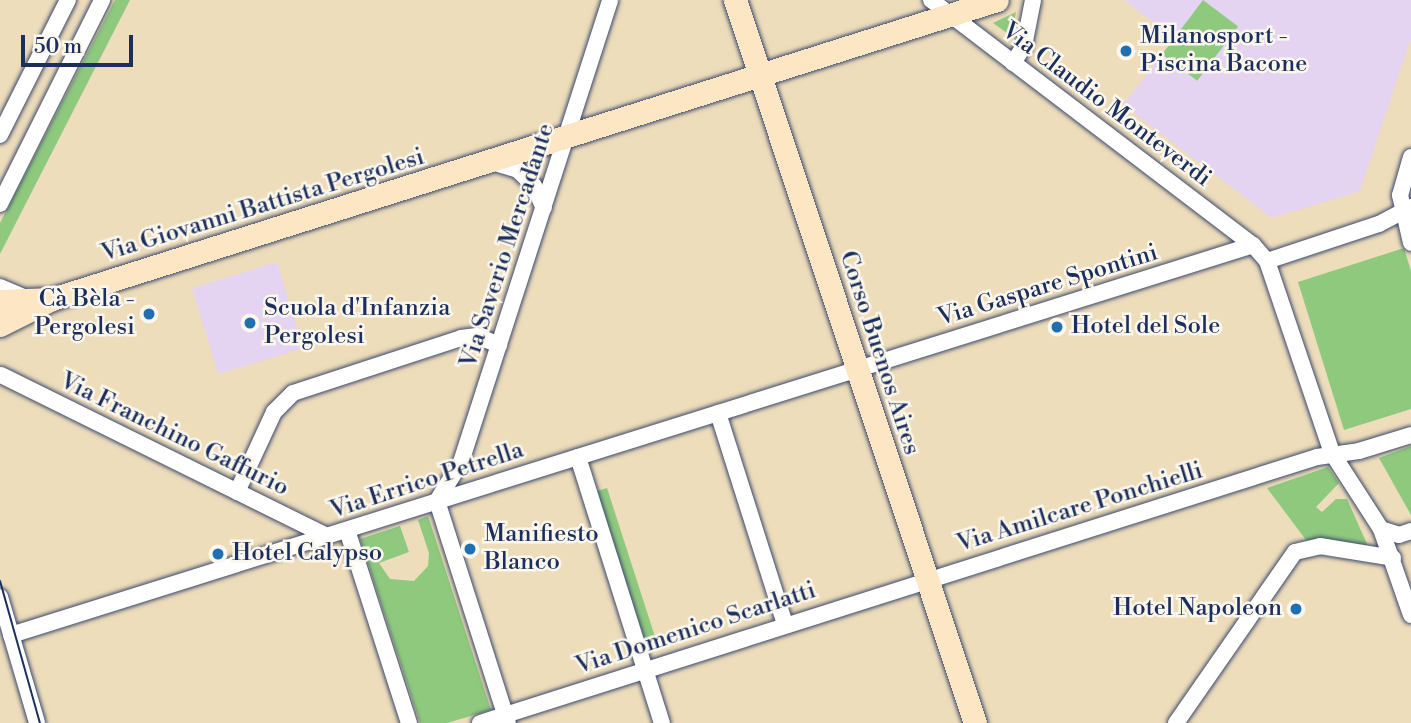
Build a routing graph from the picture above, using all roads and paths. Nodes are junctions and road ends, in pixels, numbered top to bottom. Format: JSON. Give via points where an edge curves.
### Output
{"nodes":[{"id":1,"x":68,"y":0,"type":"edge"},
{"id":2,"x":102,"y":0,"type":"edge"},
{"id":3,"x":610,"y":0,"type":"edge"},
{"id":4,"x":735,"y":0,"type":"edge"},
{"id":5,"x":931,"y":0,"type":"edge"},
{"id":6,"x":997,"y":0,"type":"edge"},
{"id":7,"x":1033,"y":0,"type":"edge"},
{"id":8,"x":950,"y":15,"type":"junction"},
{"id":9,"x":1013,"y":63,"type":"junction"},
{"id":10,"x":760,"y":75,"type":"junction"},
{"id":11,"x":0,"y":135,"type":"edge"},
{"id":12,"x":569,"y":137,"type":"junction"},
{"id":13,"x":1411,"y":157,"type":"edge"},
{"id":14,"x":490,"y":162,"type":"junction"},
{"id":15,"x":0,"y":204,"type":"edge"},
{"id":16,"x":1409,"y":206,"type":"edge"},
{"id":17,"x":544,"y":208,"type":"junction"},
{"id":18,"x":1411,"y":243,"type":"edge"},
{"id":19,"x":1253,"y":245,"type":"junction"},
{"id":20,"x":1267,"y":261,"type":"junction"},
{"id":21,"x":0,"y":287,"type":"edge"},
{"id":22,"x":17,"y":303,"type":"edge"},
{"id":23,"x":0,"y":325,"type":"edge"},
{"id":24,"x":499,"y":345,"type":"junction"},
{"id":25,"x":856,"y":370,"type":"junction"},
{"id":26,"x":1,"y":375,"type":"edge"},
{"id":27,"x":718,"y":413,"type":"junction"},
{"id":28,"x":1411,"y":435,"type":"edge"},
{"id":29,"x":1332,"y":453,"type":"junction"},
{"id":30,"x":578,"y":457,"type":"junction"},
{"id":31,"x":237,"y":492,"type":"junction"},
{"id":32,"x":437,"y":501,"type":"junction"},
{"id":33,"x":1381,"y":529,"type":"junction"},
{"id":34,"x":347,"y":530,"type":"junction"},
{"id":35,"x":1411,"y":531,"type":"edge"},
{"id":36,"x":327,"y":536,"type":"junction"},
{"id":37,"x":1391,"y":552,"type":"junction"},
{"id":38,"x":926,"y":579,"type":"junction"},
{"id":39,"x":0,"y":597,"type":"edge"},
{"id":40,"x":1411,"y":615,"type":"edge"},
{"id":41,"x":785,"y":624,"type":"junction"},
{"id":42,"x":11,"y":635,"type":"junction"},
{"id":43,"x":645,"y":669,"type":"junction"},
{"id":44,"x":507,"y":719,"type":"edge"},
{"id":45,"x":36,"y":720,"type":"edge"},
{"id":46,"x":409,"y":723,"type":"edge"},
{"id":47,"x":480,"y":723,"type":"edge"},
{"id":48,"x":662,"y":723,"type":"edge"},
{"id":49,"x":975,"y":723,"type":"edge"},
{"id":50,"x":1177,"y":723,"type":"edge"}],
"edges":[{"from":1,"to":11,"type":"street"},
{"from":2,"to":15,"type":"street"},
{"from":3,"to":12,"type":"street","name":"Via Saverio Mercadante"},
{"from":4,"to":10,"type":"main road","name":"Corso Buenos Aires"},
{"from":5,"to":8,"type":"street","name":"Via Claudio Monteverdi"},
{"from":6,"to":8,"type":"main road","name":"Via Giovanni Battista Pergolesi"},
{"from":7,"to":9,"type":"street","via":[[1024,46]]},
{"from":8,"to":9,"type":"street","name":"Via Claudio Monteverdi"},
{"from":8,"to":10,"type":"main road","name":"Via Giovanni Battista Pergolesi"},
{"from":9,"to":19,"type":"street","name":"Via Claudio Monteverdi"},
{"from":10,"to":12,"type":"main road","name":"Via Giovanni Battista Pergolesi"},
{"from":10,"to":25,"type":"main road","name":"Corso Buenos Aires"},
{"from":12,"to":14,"type":"main road","name":"Via Giovanni Battista Pergolesi"},
{"from":12,"to":17,"type":"street","name":"Via Saverio Mercadante"},
{"from":13,"to":16,"type":"street","via":[[1400,195]]},
{"from":14,"to":17,"type":"street","via":[[518,170],[534,186]]},
{"from":14,"to":22,"type":"main road","name":"Via Giovanni Battista Pergolesi","via":[[52,299]]},
{"from":16,"to":18,"type":"street"},
{"from":16,"to":20,"type":"street"},
{"from":17,"to":24,"type":"street","name":"Via Saverio Mercadante"},
{"from":19,"to":20,"type":"street","name":"Via Claudio Monteverdi"},
{"from":19,"to":25,"type":"street","name":"Via Gaspare Spontini"},
{"from":20,"to":29,"type":"street"},
{"from":21,"to":22,"type":"street"},
{"from":22,"to":23,"type":"main road"},
{"from":24,"to":31,"type":"street","via":[[477,336],[461,338],[289,395],[274,412]]},
{"from":24,"to":32,"type":"street","name":"Via Saverio Mercadante","via":[[461,461]]},
{"from":25,"to":27,"type":"street","name":"Via Errico Petrella"},
{"from":25,"to":38,"type":"main road","name":"Corso Buenos Aires"},
{"from":26,"to":31,"type":"street","name":"Via Franchino Gaffurio"},
{"from":27,"to":30,"type":"street","name":"Via Errico Petrella"},
{"from":27,"to":41,"type":"street"},
{"from":28,"to":29,"type":"street","name":"Via Amilcare Ponchielli","via":[[1359,451]]},
{"from":29,"to":33,"type":"street"},
{"from":29,"to":38,"type":"street","name":"Via Amilcare Ponchielli"},
{"from":30,"to":32,"type":"street","name":"Via Errico Petrella"},
{"from":30,"to":43,"type":"street"},
{"from":31,"to":36,"type":"street","name":"Via Franchino Gaffurio"},
{"from":32,"to":34,"type":"street","name":"Via Errico Petrella"},
{"from":32,"to":44,"type":"street"},
{"from":33,"to":35,"type":"street","via":[[1399,535]]},
{"from":33,"to":37,"type":"street"},
{"from":34,"to":36,"type":"street","name":"Via Errico Petrella"},
{"from":34,"to":46,"type":"street"},
{"from":36,"to":42,"type":"street","name":"Via Errico Petrella"},
{"from":37,"to":40,"type":"street"},
{"from":37,"to":50,"type":"street","via":[[1305,547],[1289,559]]},
{"from":38,"to":41,"type":"street","name":"Via Domenico Scarlatti"},
{"from":38,"to":49,"type":"main road","name":"Corso Buenos Aires"},
{"from":39,"to":42,"type":"street"},
{"from":41,"to":43,"type":"street","name":"Via Domenico Scarlatti"},
{"from":42,"to":45,"type":"street"},
{"from":43,"to":44,"type":"street","name":"Via Domenico Scarlatti"},
{"from":43,"to":48,"type":"street"},
{"from":44,"to":47,"type":"street","name":"Via Domenico Scarlatti"}]}
